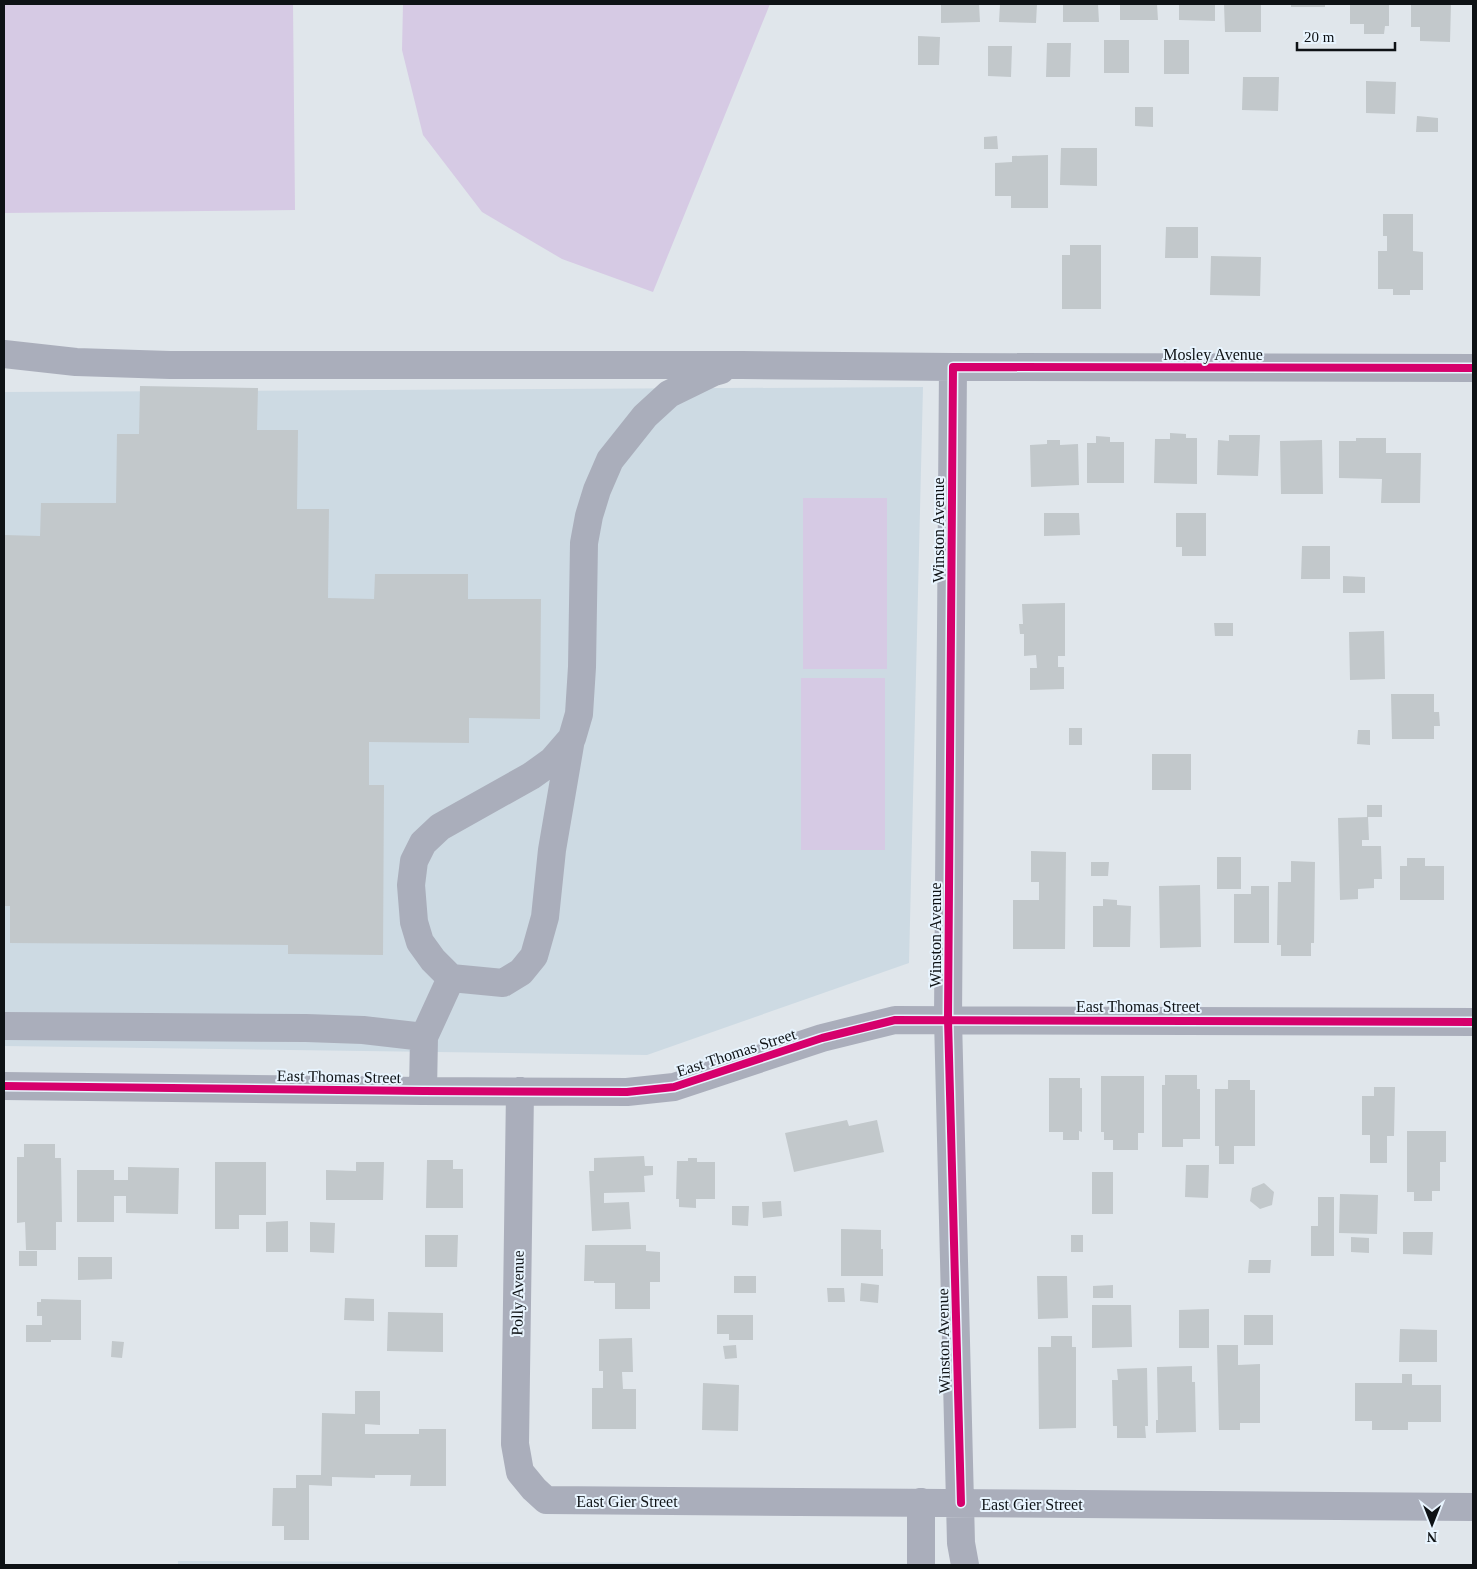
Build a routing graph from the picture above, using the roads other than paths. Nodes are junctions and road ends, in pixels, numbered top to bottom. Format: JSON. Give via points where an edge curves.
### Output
{"nodes":[{"id":1,"x":4,"y":354,"type":"edge"},
{"id":2,"x":742,"y":365,"type":"junction"},
{"id":3,"x":953,"y":367,"type":"junction"},
{"id":4,"x":1473,"y":368,"type":"edge"},
{"id":5,"x":572,"y":738,"type":"junction"},
{"id":6,"x":451,"y":978,"type":"junction"},
{"id":7,"x":948,"y":1019,"type":"junction"},
{"id":8,"x":1473,"y":1022,"type":"edge"},
{"id":9,"x":4,"y":1026,"type":"edge"},
{"id":10,"x":424,"y":1037,"type":"junction"},
{"id":11,"x":4,"y":1086,"type":"edge"},
{"id":12,"x":424,"y":1091,"type":"junction"},
{"id":13,"x":520,"y":1091,"type":"junction"},
{"id":14,"x":534,"y":1490,"type":"joint"},
{"id":15,"x":921,"y":1502,"type":"junction"},
{"id":16,"x":961,"y":1504,"type":"junction"},
{"id":17,"x":1473,"y":1507,"type":"edge"},
{"id":18,"x":921,"y":1565,"type":"edge"},
{"id":19,"x":965,"y":1565,"type":"edge"}],
"edges":[{"from":1,"to":2,"type":"street","via":[[76,362],[170,365]]},
{"from":2,"to":3,"type":"street","name":"Mosley Avenue"},
{"from":2,"to":5,"type":"street","via":[[714,372],[669,394],[645,416],[607,468],[589,516],[584,544],[582,667],[579,714]]},
{"from":3,"to":4,"type":"street","name":"Mosley Avenue"},
{"from":3,"to":7,"type":"street","name":"Winston Avenue"},
{"from":5,"to":6,"type":"street","via":[[552,850],[545,917],[534,956],[521,972],[503,983]]},
{"from":5,"to":6,"type":"street","via":[[552,761],[532,776],[440,827],[414,861],[411,885],[414,922],[420,942]]},
{"from":6,"to":10,"type":"street"},
{"from":7,"to":8,"type":"street","name":"East Thomas Street"},
{"from":7,"to":13,"type":"street","name":"East Thomas Street","via":[[895,1020],[877,1024],[822,1038],[674,1087],[628,1092]]},
{"from":7,"to":16,"type":"street","name":"Winston Avenue"},
{"from":9,"to":10,"type":"street","via":[[344,1029]]},
{"from":10,"to":12,"type":"street"},
{"from":11,"to":12,"type":"street","name":"East Thomas Street"},
{"from":12,"to":13,"type":"street","name":"East Thomas Street"},
{"from":13,"to":14,"type":"street","name":"Polly Avenue","via":[[515,1444],[520,1472]]},
{"from":14,"to":15,"type":"street","name":"East Gier Street","via":[[546,1500],[564,1501]]},
{"from":15,"to":16,"type":"street","name":"East Gier Street"},
{"from":15,"to":18,"type":"street"},
{"from":16,"to":17,"type":"street","name":"East Gier Street"},
{"from":16,"to":19,"type":"street","name":"Winston Avenue","via":[[961,1543]]}]}
